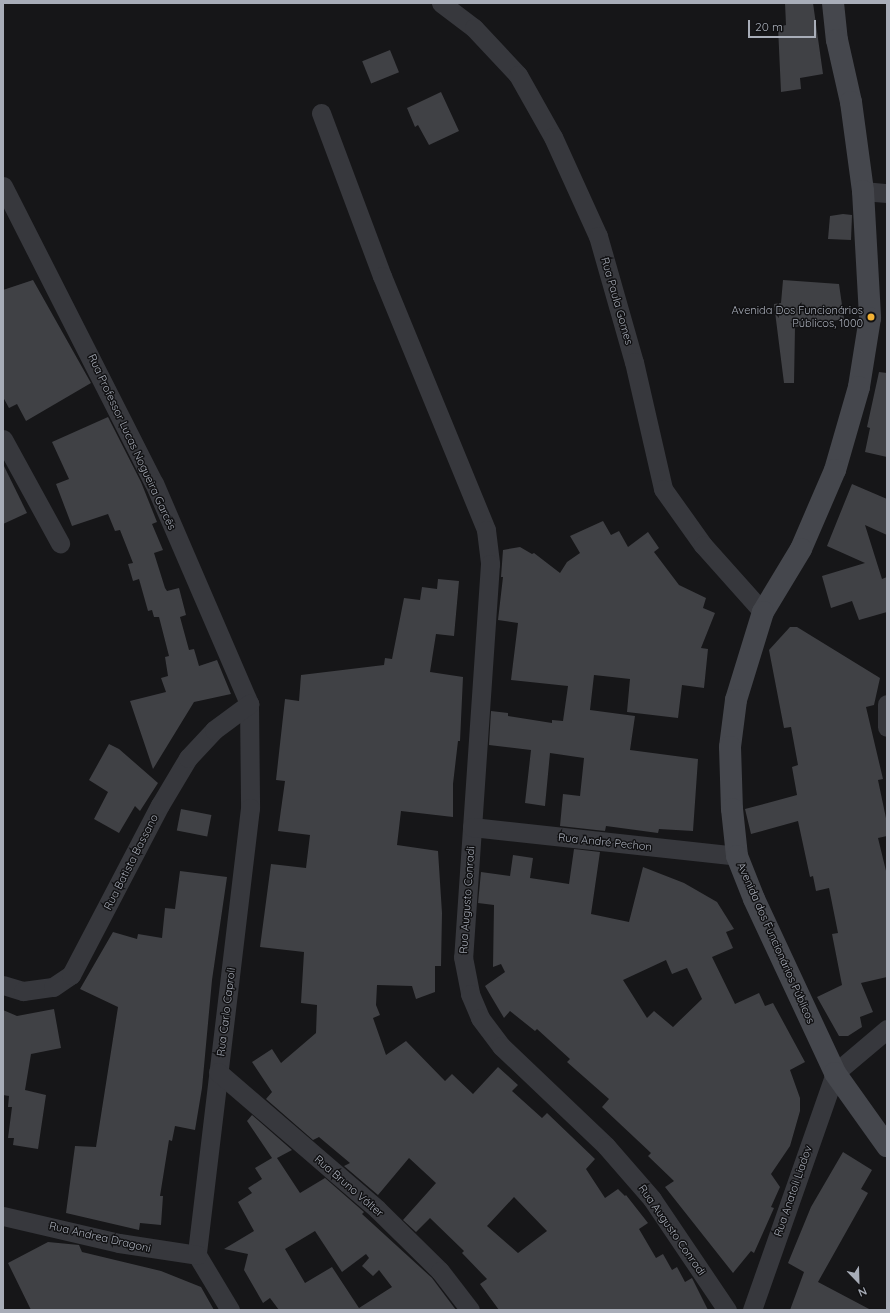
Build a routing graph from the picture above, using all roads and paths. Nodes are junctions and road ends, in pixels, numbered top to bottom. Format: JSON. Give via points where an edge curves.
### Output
{"nodes":[{"id":1,"x":441,"y":3,"type":"edge"},
{"id":2,"x":832,"y":3,"type":"edge"},
{"id":3,"x":321,"y":113,"type":"dead end"},
{"id":4,"x":3,"y":186,"type":"edge"},
{"id":5,"x":863,"y":191,"type":"junction"},
{"id":6,"x":887,"y":193,"type":"edge"},
{"id":7,"x":3,"y":439,"type":"edge"},
{"id":8,"x":60,"y":543,"type":"dead end"},
{"id":9,"x":763,"y":612,"type":"junction"},
{"id":10,"x":249,"y":704,"type":"junction"},
{"id":11,"x":887,"y":704,"type":"edge"},
{"id":12,"x":887,"y":727,"type":"edge"},
{"id":13,"x":472,"y":827,"type":"junction"},
{"id":14,"x":737,"y":856,"type":"junction"},
{"id":15,"x":3,"y":985,"type":"edge"},
{"id":16,"x":887,"y":1029,"type":"edge"},
{"id":17,"x":218,"y":1072,"type":"junction"},
{"id":18,"x":835,"y":1073,"type":"junction"},
{"id":19,"x":887,"y":1146,"type":"edge"},
{"id":20,"x":3,"y":1216,"type":"edge"},
{"id":21,"x":197,"y":1255,"type":"junction"},
{"id":22,"x":230,"y":1310,"type":"edge"},
{"id":23,"x":470,"y":1310,"type":"edge"},
{"id":24,"x":727,"y":1310,"type":"edge"},
{"id":25,"x":752,"y":1310,"type":"edge"}],
"edges":[{"from":1,"to":9,"type":"street","name":"Rua Paula Gomes","via":[[474,28],[518,75],[553,137],[598,236],[634,362],[663,489],[703,545]]},
{"from":2,"to":5,"type":"street","name":"Avenida dos Funcionários Públicos","via":[[837,40],[851,102]]},
{"from":3,"to":13,"type":"street","name":"Rua Augusto Conradi","via":[[382,276],[486,530],[490,564]]},
{"from":4,"to":10,"type":"street","name":"Rua Professor Lucas Nogueira Garcês","via":[[154,483]]},
{"from":5,"to":6,"type":"street"},
{"from":5,"to":9,"type":"street","name":"Avenida dos Funcionários Públicos","via":[[870,318],[859,387],[835,470],[801,549]]},
{"from":7,"to":8,"type":"street"},
{"from":9,"to":14,"type":"street","name":"Avenida dos Funcionários Públicos","via":[[736,700],[730,747]]},
{"from":10,"to":15,"type":"street","name":"Rua Batista Bassano","via":[[214,730],[188,758],[160,805],[72,975],[53,987],[23,991]]},
{"from":10,"to":17,"type":"street","name":"Rua Carlo Caproli","via":[[250,808]]},
{"from":11,"to":12,"type":"street"},
{"from":13,"to":14,"type":"street","name":"Rua André Pechon"},
{"from":13,"to":24,"type":"street","name":"Rua Augusto Conradi","via":[[463,957],[470,994],[480,1018],[500,1046],[606,1146],[652,1199]]},
{"from":14,"to":18,"type":"street","name":"Avenida dos Funcionários Públicos"},
{"from":16,"to":18,"type":"street"},
{"from":17,"to":21,"type":"street","name":"Rua Carlo Caproli"},
{"from":17,"to":23,"type":"street","name":"Rua Bruno Válter","via":[[377,1209],[440,1271]]},
{"from":18,"to":19,"type":"street","name":"Avenida dos Funcionários Públicos"},
{"from":18,"to":25,"type":"street","name":"Rua Anatoli Liadov"},
{"from":20,"to":21,"type":"street","name":"Rua Andrea Dragoni","via":[[119,1243]]},
{"from":21,"to":22,"type":"street"}]}
